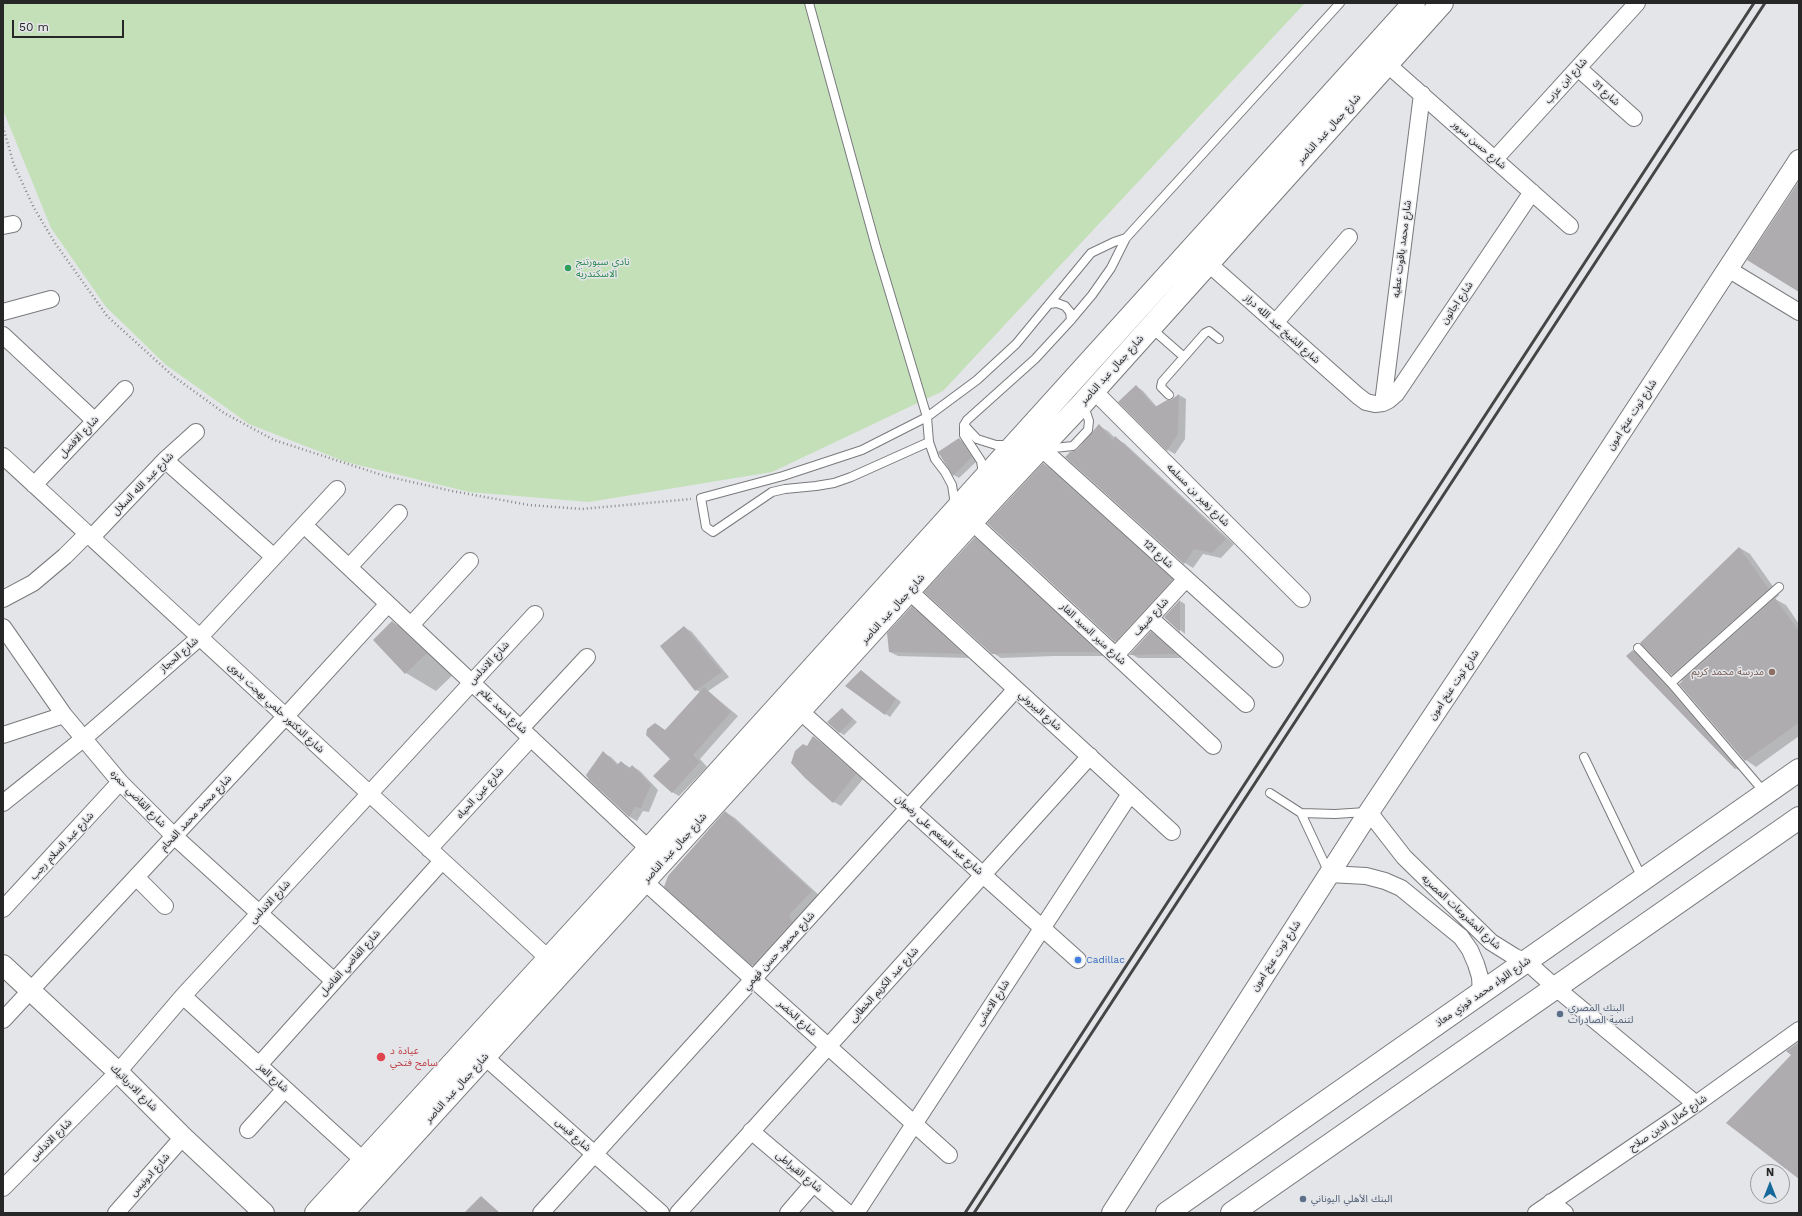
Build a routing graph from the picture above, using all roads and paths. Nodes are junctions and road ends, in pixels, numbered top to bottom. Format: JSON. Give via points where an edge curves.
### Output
{"nodes":[{"id":1,"x":809,"y":3,"type":"edge"},
{"id":2,"x":1340,"y":3,"type":"edge"},
{"id":3,"x":1414,"y":3,"type":"edge"},
{"id":4,"x":1442,"y":3,"type":"edge"},
{"id":5,"x":1637,"y":3,"type":"edge"},
{"id":6,"x":1387,"y":64,"type":"junction"},
{"id":7,"x":1578,"y":68,"type":"junction"},
{"id":8,"x":1422,"y":94,"type":"junction"},
{"id":9,"x":1634,"y":118,"type":"dead end"},
{"id":10,"x":3,"y":127,"type":"edge"},
{"id":11,"x":1495,"y":159,"type":"junction"},
{"id":12,"x":1799,"y":160,"type":"edge"},
{"id":13,"x":1532,"y":192,"type":"junction"},
{"id":14,"x":1570,"y":226,"type":"dead end"},
{"id":15,"x":1349,"y":237,"type":"dead end"},
{"id":16,"x":1126,"y":238,"type":"junction"},
{"id":17,"x":1192,"y":249,"type":"junction"},
{"id":18,"x":1208,"y":263,"type":"junction"},
{"id":19,"x":1728,"y":269,"type":"junction"},
{"id":20,"x":51,"y":299,"type":"dead end"},
{"id":21,"x":1049,"y":304,"type":"junction"},
{"id":22,"x":3,"y":312,"type":"edge"},
{"id":23,"x":1799,"y":312,"type":"edge"},
{"id":24,"x":1071,"y":320,"type":"junction"},
{"id":25,"x":1275,"y":323,"type":"junction"},
{"id":26,"x":1150,"y":328,"type":"junction"},
{"id":27,"x":3,"y":335,"type":"edge"},
{"id":28,"x":1219,"y":339,"type":"dead end"},
{"id":29,"x":1184,"y":357,"type":"junction"},
{"id":30,"x":125,"y":389,"type":"dead end"},
{"id":31,"x":1169,"y":395,"type":"dead end"},
{"id":32,"x":1087,"y":398,"type":"junction"},
{"id":33,"x":1379,"y":404,"type":"junction"},
{"id":34,"x":927,"y":417,"type":"junction"},
{"id":35,"x":94,"y":420,"type":"junction"},
{"id":36,"x":964,"y":425,"type":"junction"},
{"id":37,"x":196,"y":432,"type":"dead end"},
{"id":38,"x":929,"y":442,"type":"junction"},
{"id":39,"x":1015,"y":443,"type":"junction"},
{"id":40,"x":1043,"y":447,"type":"junction"},
{"id":41,"x":3,"y":456,"type":"edge"},
{"id":42,"x":165,"y":460,"type":"junction"},
{"id":43,"x":34,"y":485,"type":"junction"},
{"id":44,"x":990,"y":486,"type":"junction"},
{"id":45,"x":337,"y":489,"type":"dead end"},
{"id":46,"x":701,"y":498,"type":"junction"},
{"id":47,"x":953,"y":512,"type":"junction"},
{"id":48,"x":399,"y":513,"type":"dead end"},
{"id":49,"x":972,"y":522,"type":"junction"},
{"id":50,"x":304,"y":525,"type":"junction"},
{"id":51,"x":89,"y":536,"type":"junction"},
{"id":52,"x":274,"y":557,"type":"junction"},
{"id":53,"x":470,"y":561,"type":"dead end"},
{"id":54,"x":349,"y":567,"type":"junction"},
{"id":55,"x":1186,"y":579,"type":"junction"},
{"id":56,"x":1779,"y":587,"type":"dead end"},
{"id":57,"x":909,"y":591,"type":"junction"},
{"id":58,"x":3,"y":599,"type":"edge"},
{"id":59,"x":1302,"y":600,"type":"dead end"},
{"id":60,"x":388,"y":604,"type":"junction"},
{"id":61,"x":535,"y":614,"type":"dead end"},
{"id":62,"x":1150,"y":618,"type":"junction"},
{"id":63,"x":411,"y":625,"type":"junction"},
{"id":64,"x":3,"y":627,"type":"edge"},
{"id":65,"x":199,"y":638,"type":"junction"},
{"id":66,"x":9,"y":647,"type":"edge"},
{"id":67,"x":1638,"y":648,"type":"dead end"},
{"id":68,"x":1116,"y":655,"type":"junction"},
{"id":69,"x":587,"y":657,"type":"dead end"},
{"id":70,"x":1275,"y":659,"type":"dead end"},
{"id":71,"x":472,"y":682,"type":"junction"},
{"id":72,"x":1671,"y":683,"type":"junction"},
{"id":73,"x":1016,"y":689,"type":"junction"},
{"id":74,"x":1246,"y":704,"type":"dead end"},
{"id":75,"x":800,"y":711,"type":"junction"},
{"id":76,"x":64,"y":715,"type":"junction"},
{"id":77,"x":286,"y":717,"type":"junction"},
{"id":78,"x":526,"y":733,"type":"junction"},
{"id":79,"x":3,"y":735,"type":"edge"},
{"id":80,"x":83,"y":739,"type":"junction"},
{"id":81,"x":1213,"y":746,"type":"dead end"},
{"id":82,"x":1090,"y":756,"type":"junction"},
{"id":83,"x":1584,"y":757,"type":"dead end"},
{"id":84,"x":1799,"y":770,"type":"edge"},
{"id":85,"x":120,"y":782,"type":"junction"},
{"id":86,"x":1270,"y":793,"type":"dead end"},
{"id":87,"x":1766,"y":793,"type":"junction"},
{"id":88,"x":369,"y":794,"type":"junction"},
{"id":89,"x":1130,"y":794,"type":"junction"},
{"id":90,"x":3,"y":803,"type":"edge"},
{"id":91,"x":908,"y":808,"type":"junction"},
{"id":92,"x":1369,"y":812,"type":"junction"},
{"id":93,"x":1301,"y":813,"type":"junction"},
{"id":94,"x":1799,"y":818,"type":"edge"},
{"id":95,"x":1172,"y":832,"type":"dead end"},
{"id":96,"x":174,"y":836,"type":"junction"},
{"id":97,"x":429,"y":849,"type":"junction"},
{"id":98,"x":649,"y":849,"type":"junction"},
{"id":99,"x":442,"y":861,"type":"junction"},
{"id":100,"x":1329,"y":874,"type":"junction"},
{"id":101,"x":983,"y":875,"type":"junction"},
{"id":102,"x":136,"y":877,"type":"junction"},
{"id":103,"x":1644,"y":880,"type":"junction"},
{"id":104,"x":645,"y":882,"type":"junction"},
{"id":105,"x":165,"y":906,"type":"dead end"},
{"id":106,"x":3,"y":909,"type":"edge"},
{"id":107,"x":259,"y":914,"type":"junction"},
{"id":108,"x":1042,"y":928,"type":"junction"},
{"id":109,"x":549,"y":959,"type":"junction"},
{"id":110,"x":1078,"y":960,"type":"dead end"},
{"id":111,"x":1528,"y":962,"type":"junction"},
{"id":112,"x":3,"y":965,"type":"edge"},
{"id":113,"x":753,"y":979,"type":"junction"},
{"id":114,"x":334,"y":981,"type":"junction"},
{"id":115,"x":1556,"y":988,"type":"junction"},
{"id":116,"x":31,"y":990,"type":"junction"},
{"id":117,"x":1481,"y":994,"type":"junction"},
{"id":118,"x":183,"y":996,"type":"junction"},
{"id":119,"x":3,"y":1020,"type":"edge"},
{"id":120,"x":1799,"y":1030,"type":"edge"},
{"id":121,"x":828,"y":1046,"type":"junction"},
{"id":122,"x":485,"y":1057,"type":"junction"},
{"id":123,"x":259,"y":1065,"type":"junction"},
{"id":124,"x":118,"y":1072,"type":"junction"},
{"id":125,"x":285,"y":1089,"type":"junction"},
{"id":126,"x":1696,"y":1104,"type":"junction"},
{"id":127,"x":914,"y":1124,"type":"junction"},
{"id":128,"x":248,"y":1130,"type":"dead end"},
{"id":129,"x":751,"y":1131,"type":"junction"},
{"id":130,"x":184,"y":1137,"type":"junction"},
{"id":131,"x":594,"y":1154,"type":"junction"},
{"id":132,"x":949,"y":1155,"type":"dead end"},
{"id":133,"x":364,"y":1161,"type":"junction"},
{"id":134,"x":813,"y":1184,"type":"junction"},
{"id":135,"x":3,"y":1188,"type":"edge"},
{"id":136,"x":1551,"y":1202,"type":"junction"},
{"id":137,"x":116,"y":1213,"type":"edge"},
{"id":138,"x":264,"y":1213,"type":"edge"},
{"id":139,"x":316,"y":1213,"type":"edge"},
{"id":140,"x":342,"y":1213,"type":"edge"},
{"id":141,"x":541,"y":1213,"type":"edge"},
{"id":142,"x":661,"y":1213,"type":"edge"},
{"id":143,"x":678,"y":1213,"type":"edge"},
{"id":144,"x":788,"y":1213,"type":"edge"},
{"id":145,"x":848,"y":1213,"type":"edge"},
{"id":146,"x":856,"y":1213,"type":"edge"},
{"id":147,"x":1112,"y":1213,"type":"edge"},
{"id":148,"x":1167,"y":1213,"type":"edge"},
{"id":149,"x":1232,"y":1213,"type":"edge"},
{"id":150,"x":1536,"y":1213,"type":"edge"},
{"id":151,"x":1565,"y":1213,"type":"edge"}],
"edges":[{"from":1,"to":34,"type":"lane","via":[[876,246]]},
{"from":2,"to":16,"type":"lane"},
{"from":3,"to":17,"type":"main road","name":"شارع جمال عبد الناصر"},
{"from":4,"to":6,"type":"main road","name":"شارع جمال عبد الناصر"},
{"from":5,"to":7,"type":"street","name":"شارع ابن عزب"},
{"from":6,"to":8,"type":"street","name":"شارع حسن سرور"},
{"from":6,"to":18,"type":"main road","name":"شارع جمال عبد الناصر"},
{"from":7,"to":9,"type":"street","name":"شارع 31"},
{"from":7,"to":11,"type":"street","name":"شارع ابن عزب"},
{"from":8,"to":11,"type":"street","name":"شارع حسن سرور"},
{"from":8,"to":33,"type":"street","name":"شارع محمد ياقوت عطيه"},
{"from":10,"to":46,"type":"path","via":[[14,165],[34,208],[55,243],[107,316],[173,376],[224,413],[274,440],[385,476],[452,492],[529,505],[582,509]]},
{"from":11,"to":13,"type":"street","name":"شارع حسن سرور"},
{"from":12,"to":19,"type":"street","name":"شارع توت عنخ امون"},
{"from":13,"to":14,"type":"street","name":"شارع حسن سرور"},
{"from":13,"to":33,"type":"street","name":"شارع اجاتون","via":[[1396,394]]},
{"from":15,"to":25,"type":"street"},
{"from":16,"to":21,"type":"lane","via":[[1091,253]]},
{"from":16,"to":24,"type":"lane","via":[[1111,268]]},
{"from":17,"to":18,"type":"street","name":"شارع الشيخ عبد الله دراز"},
{"from":17,"to":39,"type":"main road","name":"شارع جمال عبد الناصر"},
{"from":18,"to":25,"type":"street","name":"شارع الشيخ عبد الله دراز"},
{"from":18,"to":26,"type":"main road","name":"شارع جمال عبد الناصر"},
{"from":19,"to":23,"type":"street"},
{"from":19,"to":92,"type":"street","name":"شارع توت عنخ امون"},
{"from":20,"to":22,"type":"street"},
{"from":21,"to":24,"type":"lane","via":[[1065,306],[1070,312]]},
{"from":21,"to":34,"type":"lane","via":[[1016,344],[977,380]]},
{"from":24,"to":36,"type":"lane","via":[[1035,359]]},
{"from":25,"to":33,"type":"street","name":"شارع الشيخ عبد الله دراز","via":[[1358,396],[1366,402]]},
{"from":26,"to":29,"type":"lane"},
{"from":26,"to":32,"type":"main road","name":"شارع جمال عبد الناصر"},
{"from":27,"to":35,"type":"street"},
{"from":28,"to":29,"type":"lane","via":[[1207,331]]},
{"from":29,"to":31,"type":"lane","via":[[1161,384],[1162,389]]},
{"from":30,"to":35,"type":"street","name":"شارع الافضل"},
{"from":32,"to":40,"type":"main road","name":"شارع جمال عبد الناصر"},
{"from":32,"to":59,"type":"street","name":"شارع زهير بن مسلمه"},
{"from":34,"to":38,"type":"lane"},
{"from":34,"to":46,"type":"lane","via":[[862,450],[783,476]]},
{"from":35,"to":43,"type":"street","name":"شارع الافضل"},
{"from":36,"to":39,"type":"lane","via":[[977,440],[1006,446]]},
{"from":36,"to":44,"type":"lane","via":[[964,434],[981,461]]},
{"from":37,"to":42,"type":"street","name":"شارع عبد الله السلال"},
{"from":38,"to":46,"type":"lane","via":[[834,483],[785,488],[772,492],[713,532],[706,527]]},
{"from":38,"to":47,"type":"lane","via":[[935,459],[952,484]]},
{"from":39,"to":44,"type":"main road","name":"شارع جمال عبد الناصر"},
{"from":40,"to":44,"type":"main road","name":"شارع جمال عبد الناصر"},
{"from":40,"to":55,"type":"street","name":"شارع 121"},
{"from":41,"to":43,"type":"street","name":"شارع الدكتور حلمي بهجت بدوى"},
{"from":42,"to":51,"type":"street","name":"شارع عبد الله السلال"},
{"from":42,"to":52,"type":"street"},
{"from":43,"to":51,"type":"street","name":"شارع الدكتور حلمي بهجت بدوى"},
{"from":44,"to":47,"type":"main road","name":"شارع جمال عبد الناصر"},
{"from":44,"to":49,"type":"main road","name":"شارع جمال عبد الناصر"},
{"from":45,"to":50,"type":"street","name":"شارع الحجاز"},
{"from":47,"to":98,"type":"main road","name":"شارع جمال عبد الناصر"},
{"from":48,"to":54,"type":"street"},
{"from":49,"to":57,"type":"main road","name":"شارع جمال عبد الناصر"},
{"from":49,"to":68,"type":"street","name":"شارع منير السيد الفار"},
{"from":50,"to":52,"type":"street","name":"شارع الحجاز"},
{"from":50,"to":54,"type":"street","name":"شارع احمد علام"},
{"from":51,"to":58,"type":"street","name":"شارع عبد الله السلال","via":[[33,583]]},
{"from":51,"to":65,"type":"street","name":"شارع الدكتور حلمي بهجت بدوى"},
{"from":52,"to":65,"type":"street","name":"شارع الحجاز"},
{"from":53,"to":63,"type":"street"},
{"from":54,"to":60,"type":"street","name":"شارع احمد علام"},
{"from":55,"to":62,"type":"street","name":"شارع ضيف"},
{"from":55,"to":70,"type":"street","name":"شارع 121"},
{"from":56,"to":72,"type":"lane"},
{"from":57,"to":73,"type":"street","name":"شارع البيروني"},
{"from":57,"to":75,"type":"main road","name":"شارع جمال عبد الناصر"},
{"from":60,"to":63,"type":"street","name":"شارع احمد علام"},
{"from":60,"to":77,"type":"street","name":"شارع محمد محمد الفحام"},
{"from":61,"to":71,"type":"street","name":"شارع الاندلس"},
{"from":62,"to":68,"type":"street","name":"شارع ضيف"},
{"from":62,"to":74,"type":"street"},
{"from":63,"to":71,"type":"street","name":"شارع احمد علام"},
{"from":64,"to":66,"type":"street","name":"شارع القاضي حمزه"},
{"from":65,"to":77,"type":"street","name":"شارع الدكتور حلمي بهجت بدوى"},
{"from":65,"to":80,"type":"street","name":"شارع الحجاز"},
{"from":66,"to":76,"type":"street","name":"شارع القاضي حمزه"},
{"from":67,"to":72,"type":"lane"},
{"from":68,"to":81,"type":"street","name":"شارع منير السيد الفار"},
{"from":69,"to":78,"type":"street","name":"شارع عين الحياه"},
{"from":71,"to":78,"type":"street","name":"شارع احمد علام"},
{"from":71,"to":88,"type":"street","name":"شارع الاندلس"},
{"from":72,"to":87,"type":"lane"},
{"from":73,"to":82,"type":"street","name":"شارع البيروني"},
{"from":73,"to":91,"type":"street","name":"شارع محمود حسن فهمي"},
{"from":75,"to":91,"type":"street","name":"شارع عبد المنعم على رضوان"},
{"from":75,"to":104,"type":"main road","name":"شارع جمال عبد الناصر"},
{"from":76,"to":79,"type":"street"},
{"from":76,"to":80,"type":"street","name":"شارع القاضي حمزه"},
{"from":77,"to":88,"type":"street","name":"شارع الدكتور حلمي بهجت بدوى"},
{"from":77,"to":96,"type":"street","name":"شارع محمد محمد الفحام"},
{"from":78,"to":97,"type":"street","name":"شارع عين الحياه"},
{"from":78,"to":98,"type":"street","name":"شارع احمد علام"},
{"from":80,"to":85,"type":"street","name":"شارع القاضي حمزه"},
{"from":80,"to":90,"type":"street","name":"شارع الحجاز"},
{"from":82,"to":89,"type":"street","name":"شارع البيروني"},
{"from":82,"to":101,"type":"street","name":"شارع عبد الكريم الخطابى"},
{"from":83,"to":103,"type":"lane"},
{"from":84,"to":87,"type":"main road","name":"شارع اللواء محمد فوزي معاذ"},
{"from":85,"to":96,"type":"street","name":"شارع القاضي حمزه"},
{"from":85,"to":106,"type":"street","name":"شارع عبد السلام رجب"},
{"from":86,"to":93,"type":"lane"},
{"from":87,"to":103,"type":"main road","name":"شارع اللواء محمد فوزي معاذ"},
{"from":88,"to":97,"type":"street","name":"شارع الدكتور حلمي بهجت بدوى"},
{"from":88,"to":107,"type":"street","name":"شارع الاندلس"},
{"from":89,"to":95,"type":"street","name":"شارع البيروني"},
{"from":89,"to":108,"type":"street","name":"شارع الاعشى"},
{"from":91,"to":101,"type":"street","name":"شارع عبد المنعم على رضوان"},
{"from":91,"to":113,"type":"street","name":"شارع محمود حسن فهمي"},
{"from":92,"to":93,"type":"lane"},
{"from":92,"to":100,"type":"street","name":"شارع توت عنخ امون"},
{"from":92,"to":111,"type":"street","name":"شارع المشروعات المصريه","via":[[1394,847],[1474,926],[1502,950]]},
{"from":93,"to":100,"type":"lane"},
{"from":94,"to":115,"type":"main road"},
{"from":96,"to":102,"type":"street","name":"شارع محمد محمد الفحام"},
{"from":96,"to":107,"type":"street","name":"شارع القاضي حمزه"},
{"from":97,"to":99,"type":"street","name":"شارع الدكتور حلمي بهجت بدوى"},
{"from":98,"to":109,"type":"main road","name":"شارع جمال عبد الناصر"},
{"from":99,"to":109,"type":"street","name":"شارع الدكتور حلمي بهجت بدوى"},
{"from":99,"to":114,"type":"street","name":"شارع القاضي الفاضل"},
{"from":100,"to":117,"type":"street","name":"شارع المشروعات المصريه","via":[[1366,876],[1401,888],[1461,937],[1470,950],[1480,977]]},
{"from":100,"to":147,"type":"street","name":"شارع توت عنخ امون"},
{"from":101,"to":108,"type":"street","name":"شارع عبد المنعم على رضوان"},
{"from":101,"to":121,"type":"street","name":"شارع عبد الكريم الخطابى"},
{"from":102,"to":105,"type":"street"},
{"from":102,"to":116,"type":"street","name":"شارع محمد محمد الفحام"},
{"from":103,"to":111,"type":"main road","name":"شارع اللواء محمد فوزي معاذ"},
{"from":104,"to":113,"type":"street","name":"شارع الخضر"},
{"from":104,"to":122,"type":"main road","name":"شارع جمال عبد الناصر"},
{"from":107,"to":114,"type":"street","name":"شارع القاضي حمزه"},
{"from":107,"to":118,"type":"street","name":"شارع الاندلس"},
{"from":108,"to":110,"type":"street","name":"شارع عبد المنعم على رضوان"},
{"from":108,"to":127,"type":"street","name":"شارع الاعشى"},
{"from":109,"to":133,"type":"main road","name":"شارع جمال عبد الناصر"},
{"from":111,"to":115,"type":"street","name":"شارع المشروعات المصريه"},
{"from":111,"to":117,"type":"main road","name":"شارع اللواء محمد فوزي معاذ"},
{"from":112,"to":116,"type":"street","name":"شارع الادرياتيك"},
{"from":113,"to":121,"type":"street","name":"شارع الخضر"},
{"from":113,"to":131,"type":"street","name":"شارع محمود حسن فهمي"},
{"from":114,"to":123,"type":"street","name":"شارع القاضي الفاضل"},
{"from":115,"to":126,"type":"street","name":"شارع المشروعات المصريه"},
{"from":115,"to":149,"type":"main road"},
{"from":116,"to":119,"type":"street","name":"شارع محمد محمد الفحام"},
{"from":116,"to":124,"type":"street","name":"شارع الادرياتيك"},
{"from":117,"to":148,"type":"main road","name":"شارع اللواء محمد فوزي معاذ"},
{"from":118,"to":123,"type":"street","name":"شارع العز"},
{"from":118,"to":124,"type":"street","name":"شارع الاندلس"},
{"from":120,"to":126,"type":"street","name":"شارع كمال الدين صلاح"},
{"from":121,"to":127,"type":"street","name":"شارع الخضر"},
{"from":121,"to":129,"type":"street","name":"شارع عبد الكريم الخطابى"},
{"from":122,"to":131,"type":"street","name":"شارع قيس"},
{"from":122,"to":140,"type":"main road","name":"شارع جمال عبد الناصر"},
{"from":123,"to":125,"type":"street","name":"شارع العز"},
{"from":124,"to":130,"type":"street","name":"شارع الادرياتيك"},
{"from":124,"to":135,"type":"street","name":"شارع الاندلس"},
{"from":125,"to":128,"type":"street"},
{"from":125,"to":133,"type":"street","name":"شارع العز"},
{"from":126,"to":136,"type":"street","name":"شارع كمال الدين صلاح"},
{"from":127,"to":132,"type":"street","name":"شارع الخضر"},
{"from":127,"to":146,"type":"street","name":"شارع الاعشى"},
{"from":129,"to":134,"type":"street","name":"شارع القيراطى"},
{"from":129,"to":143,"type":"street","name":"شارع عبد الكريم الخطابى"},
{"from":130,"to":137,"type":"street","name":"شارع ادونيس"},
{"from":130,"to":138,"type":"street","name":"شارع الادرياتيك"},
{"from":131,"to":141,"type":"street","name":"شارع محمود حسن فهمي"},
{"from":131,"to":142,"type":"street","name":"شارع قيس"},
{"from":133,"to":139,"type":"main road","name":"شارع جمال عبد الناصر"},
{"from":134,"to":144,"type":"street"},
{"from":134,"to":145,"type":"street","name":"شارع القيراطى"},
{"from":136,"to":150,"type":"street","name":"شارع كمال الدين صلاح"},
{"from":136,"to":151,"type":"street"}]}
